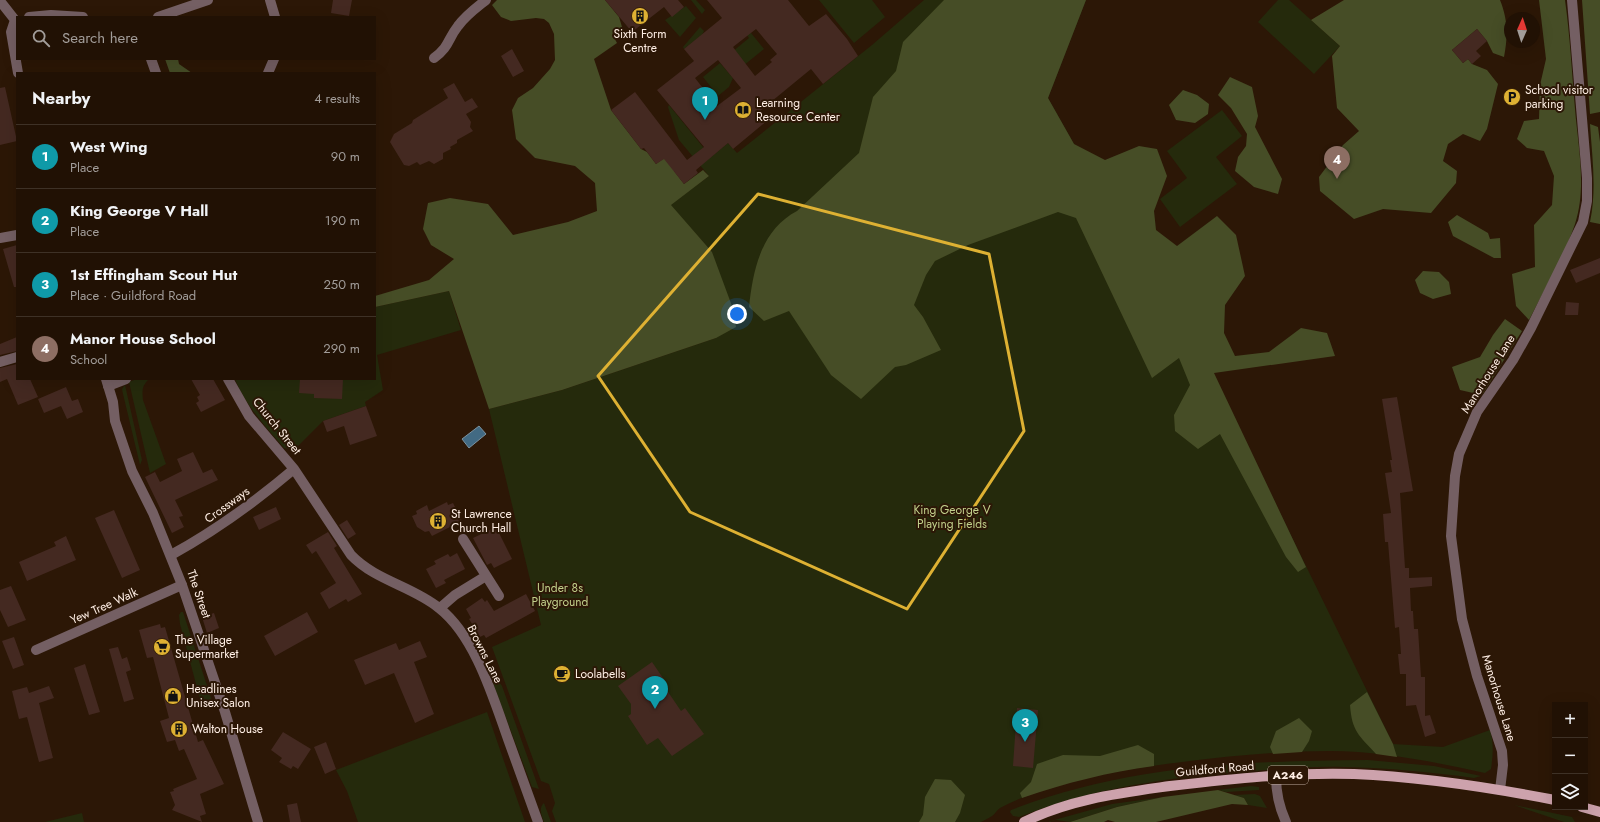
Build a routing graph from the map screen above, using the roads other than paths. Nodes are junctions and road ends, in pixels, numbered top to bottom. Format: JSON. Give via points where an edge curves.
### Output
{"nodes":[{"id":1,"x":208,"y":0,"type":"edge"},
{"id":2,"x":270,"y":0,"type":"edge"},
{"id":3,"x":486,"y":0,"type":"edge"},
{"id":4,"x":1572,"y":0,"type":"edge"},
{"id":5,"x":0,"y":1,"type":"edge"},
{"id":6,"x":40,"y":16,"type":"edge"},
{"id":7,"x":67,"y":16,"type":"edge"},
{"id":8,"x":161,"y":16,"type":"edge"},
{"id":9,"x":275,"y":16,"type":"edge"},
{"id":10,"x":16,"y":20,"type":"edge"},
{"id":11,"x":434,"y":58,"type":"dead end"},
{"id":12,"x":151,"y":60,"type":"edge"},
{"id":13,"x":274,"y":60,"type":"edge"},
{"id":14,"x":18,"y":72,"type":"edge"},
{"id":15,"x":156,"y":72,"type":"edge"},
{"id":16,"x":268,"y":72,"type":"edge"},
{"id":17,"x":16,"y":235,"type":"edge"},
{"id":18,"x":0,"y":238,"type":"edge"},
{"id":19,"x":16,"y":357,"type":"edge"},
{"id":20,"x":0,"y":362,"type":"edge"},
{"id":21,"x":121,"y":380,"type":"edge"},
{"id":22,"x":229,"y":380,"type":"edge"},
{"id":23,"x":107,"y":383,"type":"edge"},
{"id":24,"x":294,"y":469,"type":"junction"},
{"id":25,"x":463,"y":539,"type":"dead end"},
{"id":26,"x":171,"y":555,"type":"junction"},
{"id":27,"x":486,"y":576,"type":"junction"},
{"id":28,"x":182,"y":585,"type":"junction"},
{"id":29,"x":499,"y":596,"type":"dead end"},
{"id":30,"x":440,"y":608,"type":"junction"},
{"id":31,"x":36,"y":650,"type":"dead end"},
{"id":32,"x":1276,"y":776,"type":"junction"},
{"id":33,"x":1500,"y":790,"type":"junction"},
{"id":34,"x":1552,"y":799,"type":"edge"},
{"id":35,"x":1588,"y":809,"type":"edge"},
{"id":36,"x":1600,"y":812,"type":"edge"},
{"id":37,"x":258,"y":822,"type":"edge"},
{"id":38,"x":538,"y":822,"type":"edge"},
{"id":39,"x":1024,"y":822,"type":"edge"},
{"id":40,"x":1286,"y":822,"type":"edge"}],
"edges":[{"from":1,"to":8,"type":"street"},
{"from":2,"to":9,"type":"street"},
{"from":3,"to":11,"type":"street","via":[[460,24],[446,47]]},
{"from":4,"to":33,"type":"street","name":"Manorhouse Lane","via":[[1587,178],[1587,201],[1583,222],[1531,328],[1513,360],[1477,412],[1459,454],[1453,497],[1451,536],[1462,619],[1477,676],[1502,750]]},
{"from":5,"to":10,"type":"street"},
{"from":6,"to":7,"type":"street"},
{"from":10,"to":14,"type":"street","via":[[11,32]]},
{"from":12,"to":15,"type":"street"},
{"from":13,"to":16,"type":"street"},
{"from":17,"to":18,"type":"street"},
{"from":19,"to":20,"type":"street"},
{"from":21,"to":23,"type":"street"},
{"from":22,"to":24,"type":"street","name":"Church Street","via":[[249,416]]},
{"from":23,"to":26,"type":"street","name":"The Street","via":[[115,421],[132,472]]},
{"from":24,"to":26,"type":"street","name":"Crossways","via":[[232,518]]},
{"from":24,"to":30,"type":"street","name":"Browns Lane","via":[[343,545],[359,564]]},
{"from":25,"to":27,"type":"street"},
{"from":26,"to":28,"type":"street","name":"The Street"},
{"from":27,"to":29,"type":"street"},
{"from":27,"to":30,"type":"street","via":[[455,595]]},
{"from":28,"to":31,"type":"street","name":"Yew Tree Walk"},
{"from":28,"to":37,"type":"street","name":"The Street","via":[[230,727]]},
{"from":30,"to":38,"type":"street","name":"Browns Lane","via":[[460,631],[486,681]]},
{"from":32,"to":33,"type":"main road","name":"Guildford Road","number":"A246","via":[[1353,774],[1439,780]]},
{"from":32,"to":39,"type":"main road","name":"Guildford Road","number":"A246","via":[[1116,794],[1077,802]]},
{"from":32,"to":40,"type":"street","via":[[1278,798]]},
{"from":33,"to":34,"type":"main road","name":"Guildford Road","number":"A246"},
{"from":35,"to":36,"type":"main road"}]}
